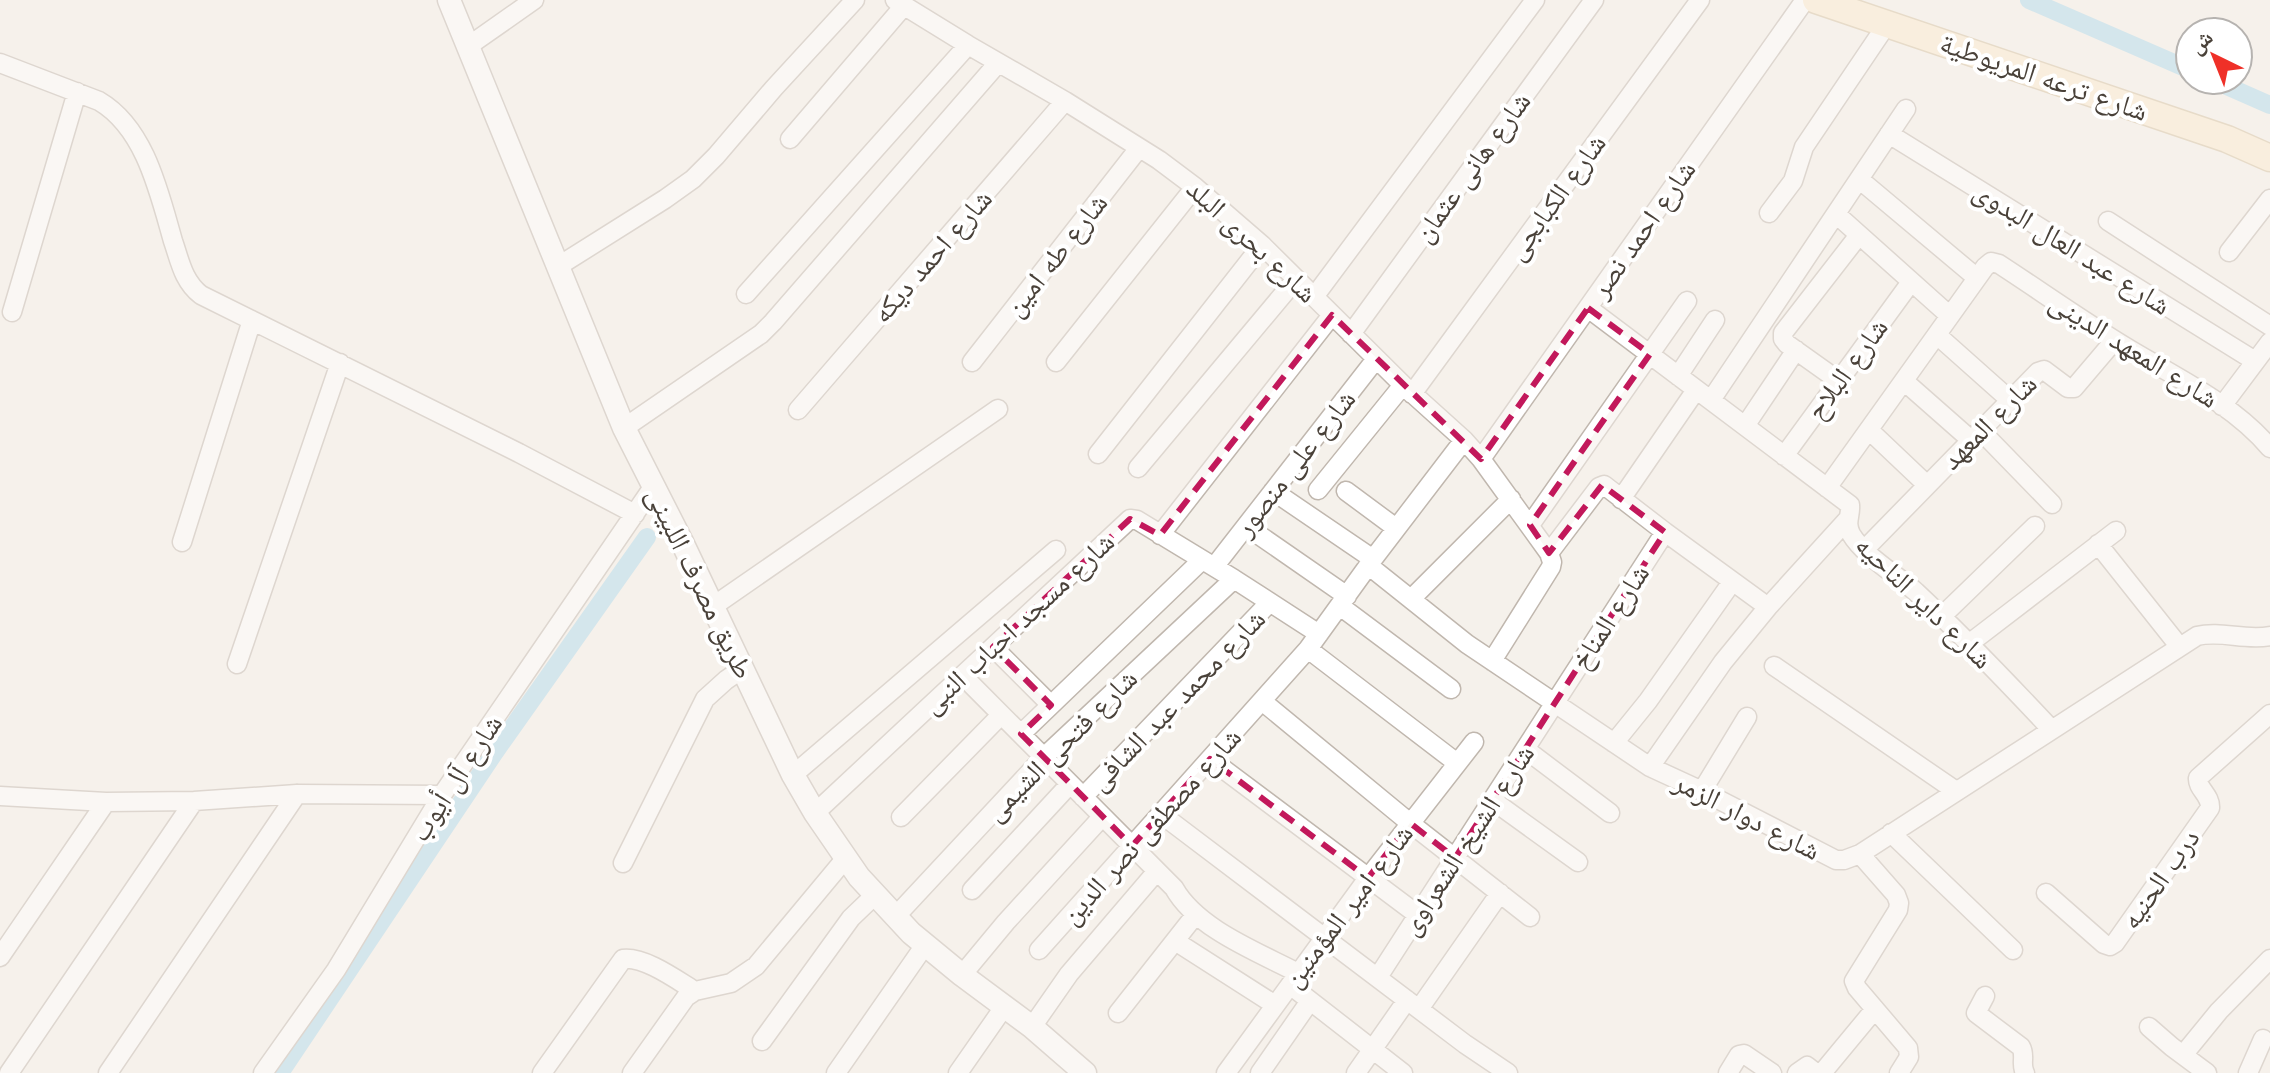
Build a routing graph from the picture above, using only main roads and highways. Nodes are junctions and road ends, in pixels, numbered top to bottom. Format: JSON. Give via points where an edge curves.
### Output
{"nodes":[{"id":1,"x":1816,"y":0,"type":"edge"},
{"id":2,"x":2270,"y":158,"type":"edge"}],
"edges":[{"from":1,"to":2,"type":"main road","name":"شارع ترعه المريوطية"}]}
